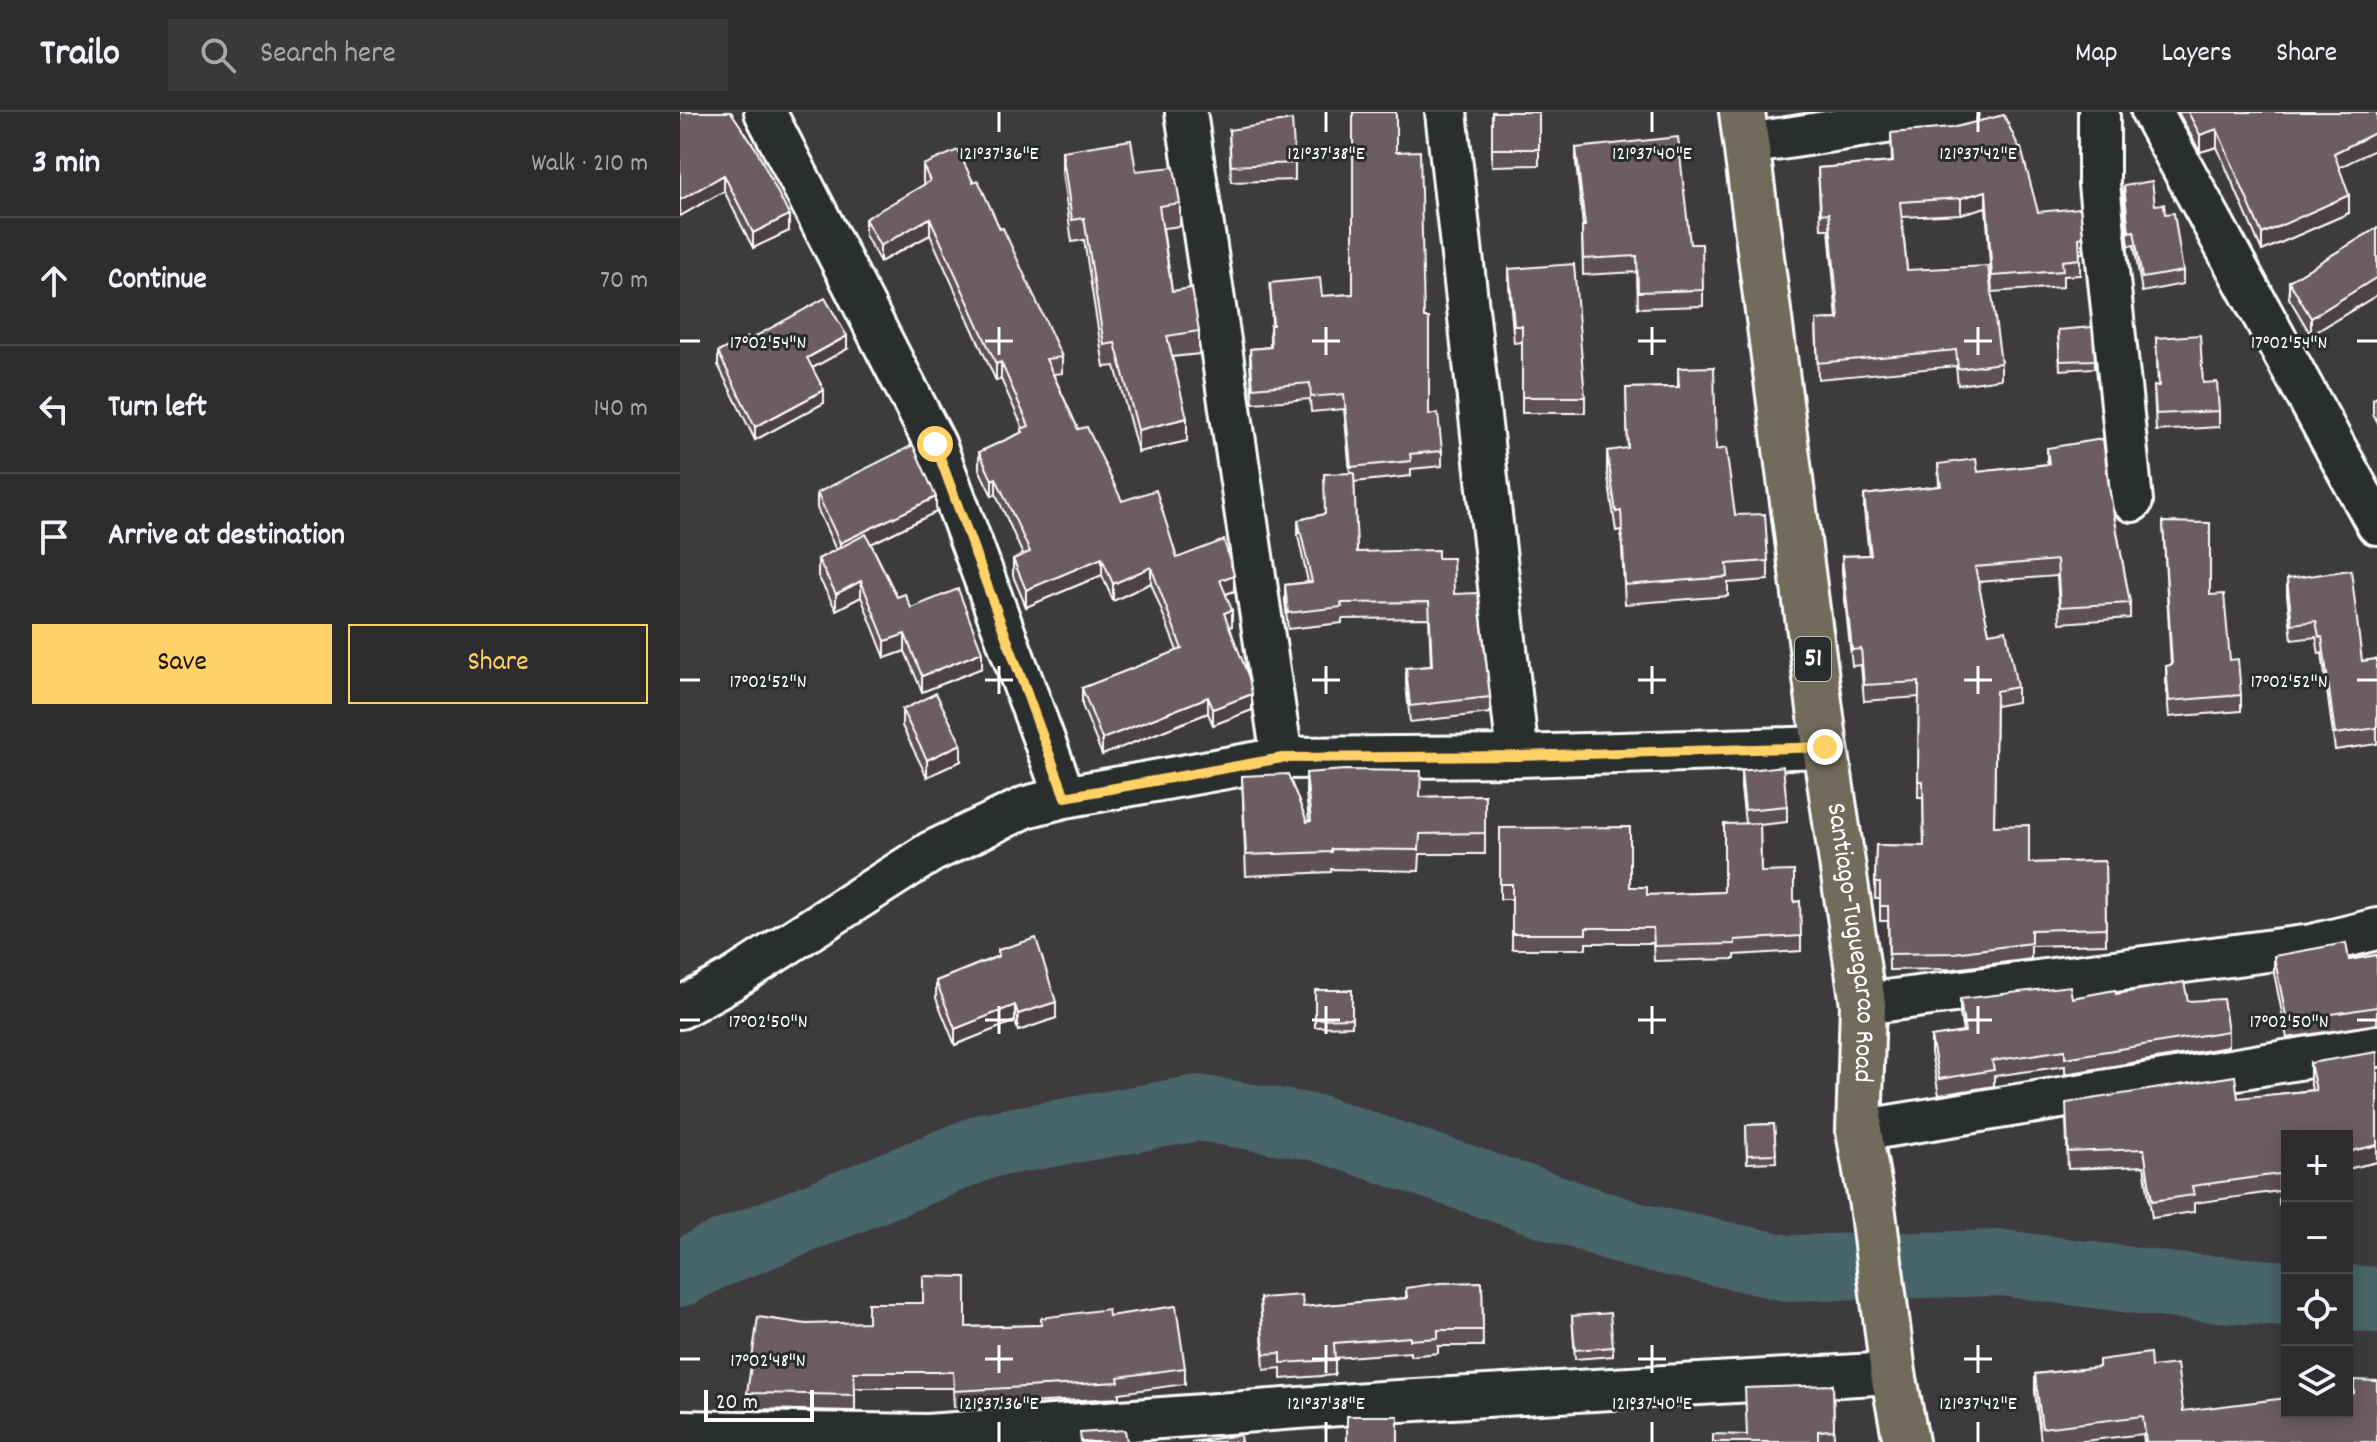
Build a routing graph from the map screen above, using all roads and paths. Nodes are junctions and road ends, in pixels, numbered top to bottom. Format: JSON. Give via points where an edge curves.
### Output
{"nodes":[{"id":1,"x":765,"y":112,"type":"edge"},
{"id":2,"x":1186,"y":112,"type":"edge"},
{"id":3,"x":1446,"y":112,"type":"edge"},
{"id":4,"x":1957,"y":112,"type":"edge"},
{"id":5,"x":2099,"y":112,"type":"edge"},
{"id":6,"x":2152,"y":112,"type":"edge"},
{"id":7,"x":1745,"y":128,"type":"edge"},
{"id":8,"x":2132,"y":501,"type":"dead end"},
{"id":9,"x":2377,"y":524,"type":"edge"},
{"id":10,"x":1825,"y":747,"type":"junction"},
{"id":11,"x":1518,"y":756,"type":"junction"},
{"id":12,"x":1282,"y":758,"type":"junction"},
{"id":13,"x":1065,"y":797,"type":"junction"},
{"id":14,"x":2377,"y":929,"type":"edge"},
{"id":15,"x":1863,"y":1004,"type":"junction"},
{"id":16,"x":680,"y":1008,"type":"edge"},
{"id":17,"x":2377,"y":1046,"type":"edge"},
{"id":18,"x":1859,"y":1131,"type":"junction"},
{"id":19,"x":1893,"y":1373,"type":"junction"},
{"id":20,"x":680,"y":1431,"type":"edge"},
{"id":21,"x":1906,"y":1442,"type":"edge"}],
"edges":[{"from":1,"to":13,"type":"street","via":[[935,444]]},
{"from":2,"to":12,"type":"street"},
{"from":3,"to":11,"type":"street"},
{"from":4,"to":7,"type":"street"},
{"from":5,"to":8,"type":"street","via":[[2099,184]]},
{"from":6,"to":9,"type":"street"},
{"from":7,"to":10,"type":"highway","name":"Santiago-Tuguegarao Road","number":"51"},
{"from":10,"to":11,"type":"street"},
{"from":10,"to":15,"type":"highway","name":"Santiago-Tuguegarao Road","number":"51"},
{"from":11,"to":12,"type":"street"},
{"from":12,"to":13,"type":"street"},
{"from":13,"to":16,"type":"street","via":[[1026,807],[931,852]]},
{"from":14,"to":15,"type":"street","via":[[2312,945]]},
{"from":15,"to":18,"type":"highway","name":"Santiago-Tuguegarao Road","number":"51"},
{"from":17,"to":18,"type":"street"},
{"from":18,"to":19,"type":"highway","name":"Santiago-Tuguegarao Road","number":"51"},
{"from":19,"to":20,"type":"street","via":[[927,1435]]},
{"from":19,"to":21,"type":"highway","name":"Santiago-Tuguegarao Road","number":"51"}]}
